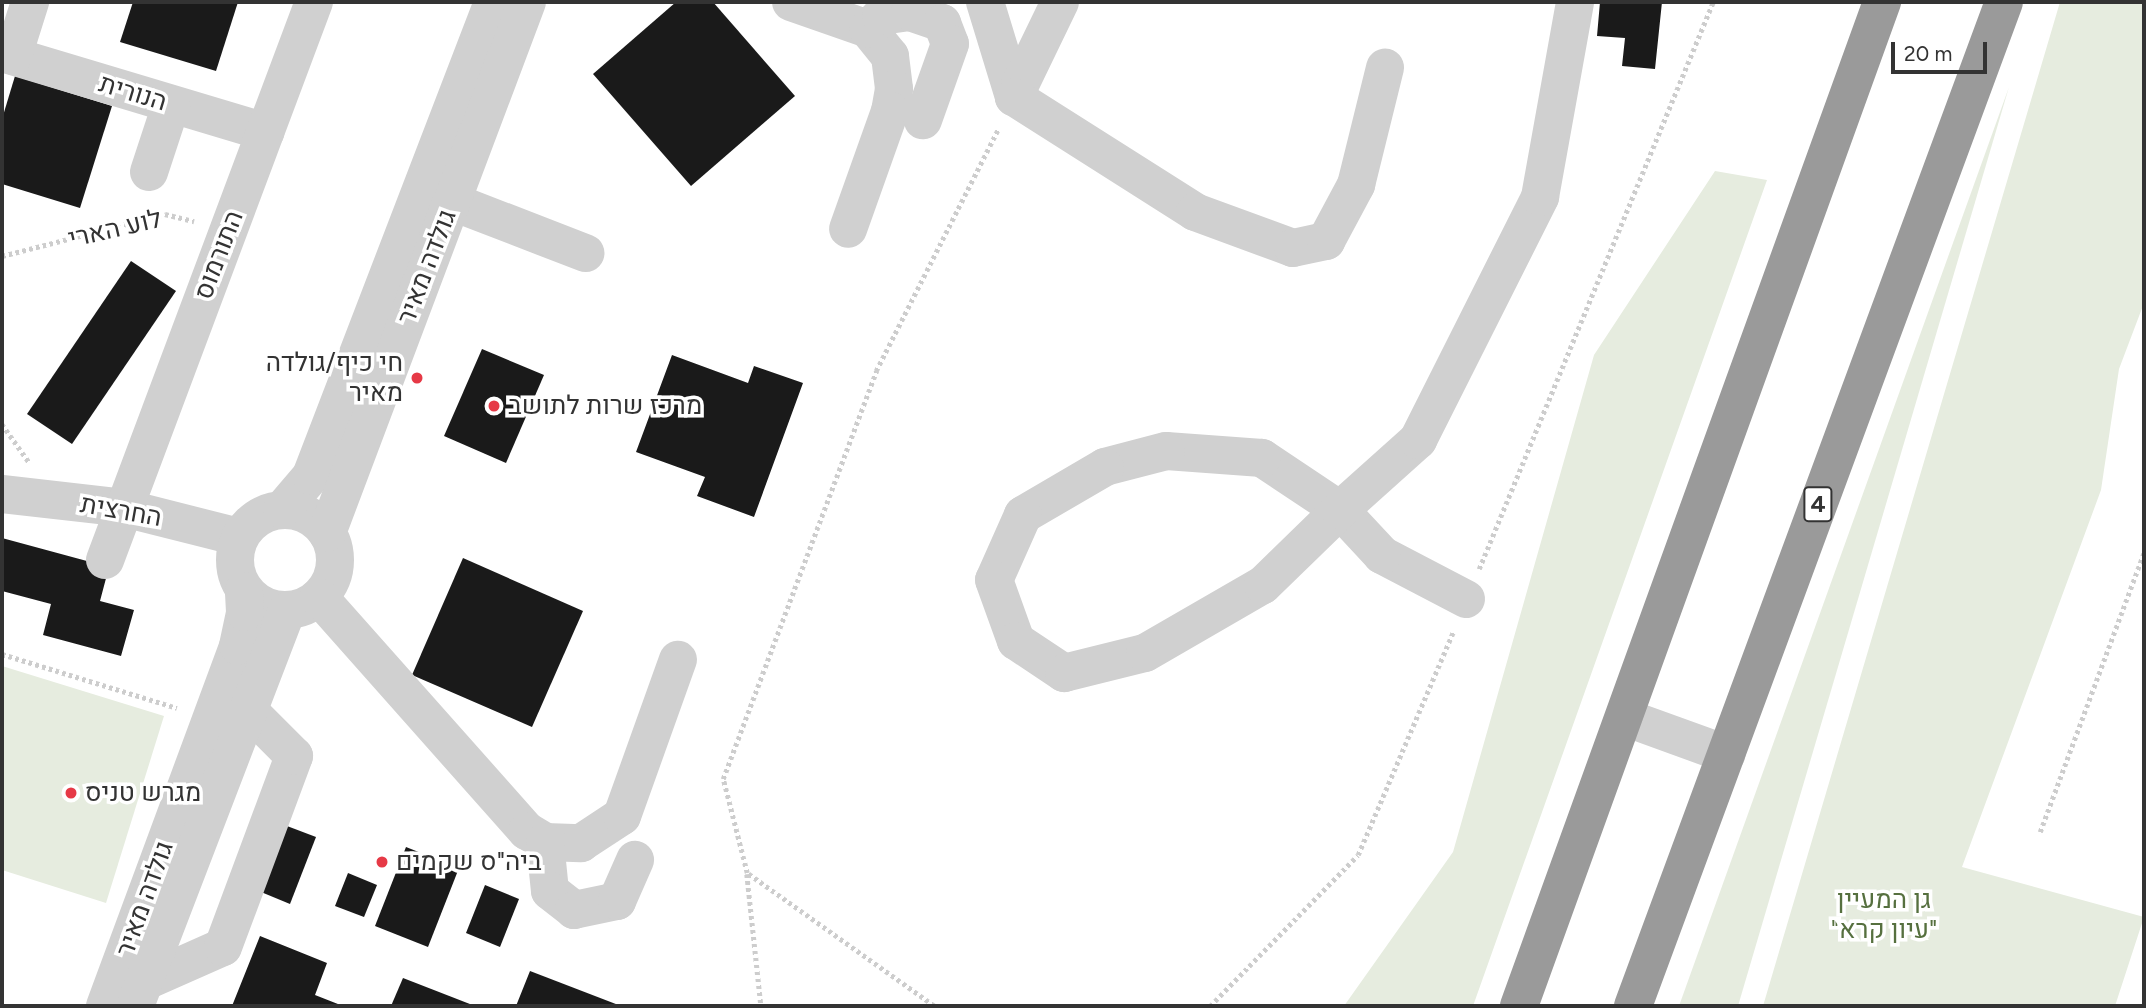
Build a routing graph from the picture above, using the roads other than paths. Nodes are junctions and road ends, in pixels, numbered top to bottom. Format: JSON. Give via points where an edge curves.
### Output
{"nodes":[{"id":1,"x":30,"y":2,"type":"edge"},
{"id":2,"x":314,"y":2,"type":"edge"},
{"id":3,"x":493,"y":2,"type":"edge"},
{"id":4,"x":527,"y":2,"type":"edge"},
{"id":5,"x":791,"y":2,"type":"edge"},
{"id":6,"x":985,"y":2,"type":"edge"},
{"id":7,"x":1060,"y":2,"type":"edge"},
{"id":8,"x":1575,"y":2,"type":"edge"},
{"id":9,"x":1882,"y":2,"type":"edge"},
{"id":10,"x":2004,"y":2,"type":"edge"},
{"id":11,"x":868,"y":29,"type":"junction"},
{"id":12,"x":7,"y":54,"type":"edge"},
{"id":13,"x":1385,"y":68,"type":"dead end"},
{"id":14,"x":1014,"y":97,"type":"junction"},
{"id":15,"x":171,"y":105,"type":"junction"},
{"id":16,"x":923,"y":120,"type":"dead end"},
{"id":17,"x":265,"y":132,"type":"junction"},
{"id":18,"x":149,"y":173,"type":"dead end"},
{"id":19,"x":453,"y":202,"type":"junction"},
{"id":20,"x":848,"y":229,"type":"dead end"},
{"id":21,"x":585,"y":253,"type":"dead end"},
{"id":22,"x":2,"y":494,"type":"edge"},
{"id":23,"x":124,"y":508,"type":"junction"},
{"id":24,"x":282,"y":510,"type":"junction"},
{"id":25,"x":1340,"y":510,"type":"junction"},
{"id":26,"x":327,"y":533,"type":"junction"},
{"id":27,"x":239,"y":537,"type":"junction"},
{"id":28,"x":105,"y":560,"type":"dead end"},
{"id":29,"x":244,"y":592,"type":"junction"},
{"id":30,"x":1466,"y":599,"type":"road end"},
{"id":31,"x":303,"y":604,"type":"junction"},
{"id":32,"x":678,"y":660,"type":"dead end"},
{"id":33,"x":249,"y":711,"type":"junction"},
{"id":34,"x":1624,"y":717,"type":"junction"},
{"id":35,"x":1726,"y":754,"type":"junction"},
{"id":36,"x":545,"y":842,"type":"junction"},
{"id":37,"x":635,"y":860,"type":"dead end"},
{"id":38,"x":140,"y":994,"type":"edge"},
{"id":39,"x":105,"y":1006,"type":"edge"},
{"id":40,"x":1519,"y":1006,"type":"edge"},
{"id":41,"x":1633,"y":1006,"type":"edge"}],
"edges":[{"from":1,"to":12,"type":"street"},
{"from":2,"to":17,"type":"street","name":"התורמוס"},
{"from":3,"to":24,"type":"street","name":"גולדה מאיר","via":[[311,476]]},
{"from":4,"to":19,"type":"street","name":"גולדה מאיר"},
{"from":5,"to":11,"type":"street"},
{"from":6,"to":14,"type":"street"},
{"from":7,"to":14,"type":"street"},
{"from":8,"to":25,"type":"street","via":[[1540,197],[1418,440]]},
{"from":9,"to":34,"type":"highway"},
{"from":10,"to":35,"type":"highway","number":"4"},
{"from":11,"to":16,"type":"street","via":[[881,16],[910,12],[942,23],[950,44]]},
{"from":11,"to":20,"type":"street","via":[[890,56],[894,89]]},
{"from":12,"to":15,"type":"street","name":"הנורית"},
{"from":13,"to":14,"type":"street","via":[[1356,185],[1326,241],[1293,248],[1195,212]]},
{"from":15,"to":17,"type":"street","name":"הנורית"},
{"from":15,"to":18,"type":"street"},
{"from":17,"to":23,"type":"street","name":"התורמוס"},
{"from":19,"to":21,"type":"street"},
{"from":19,"to":26,"type":"street","name":"גולדה מאיר"},
{"from":22,"to":23,"type":"street","name":"החרצית"},
{"from":23,"to":27,"type":"street","name":"החרצית"},
{"from":23,"to":28,"type":"street","name":"התורמוס"},
{"from":24,"to":26,"type":"street","via":[[299,512]]},
{"from":24,"to":27,"type":"street","name":"גולדה מאיר","via":[[258,517]]},
{"from":25,"to":25,"type":"street","via":[[1262,458],[1166,451],[1105,467],[1023,515],[994,580],[1016,641],[1064,673],[1145,653],[1264,585]]},
{"from":25,"to":30,"type":"street","via":[[1382,555]]},
{"from":26,"to":31,"type":"street","name":"גולדה מאיר","via":[[336,558],[333,578]]},
{"from":27,"to":29,"type":"street","name":"גולדה מאיר","via":[[234,563]]},
{"from":29,"to":31,"type":"street","via":[[270,609]]},
{"from":29,"to":39,"type":"street","name":"גולדה מאיר","via":[[238,646]]},
{"from":31,"to":33,"type":"street","name":"גולדה מאיר"},
{"from":31,"to":36,"type":"street","via":[[527,831]]},
{"from":32,"to":36,"type":"street","via":[[622,816],[581,843]]},
{"from":33,"to":38,"type":"street","name":"גולדה מאיר"},
{"from":33,"to":38,"type":"street","via":[[294,756],[223,947]]},
{"from":34,"to":35,"type":"street"},
{"from":34,"to":40,"type":"highway"},
{"from":35,"to":41,"type":"highway","number":"4"},
{"from":36,"to":37,"type":"street","via":[[550,891],[574,910],[617,901]]}]}
